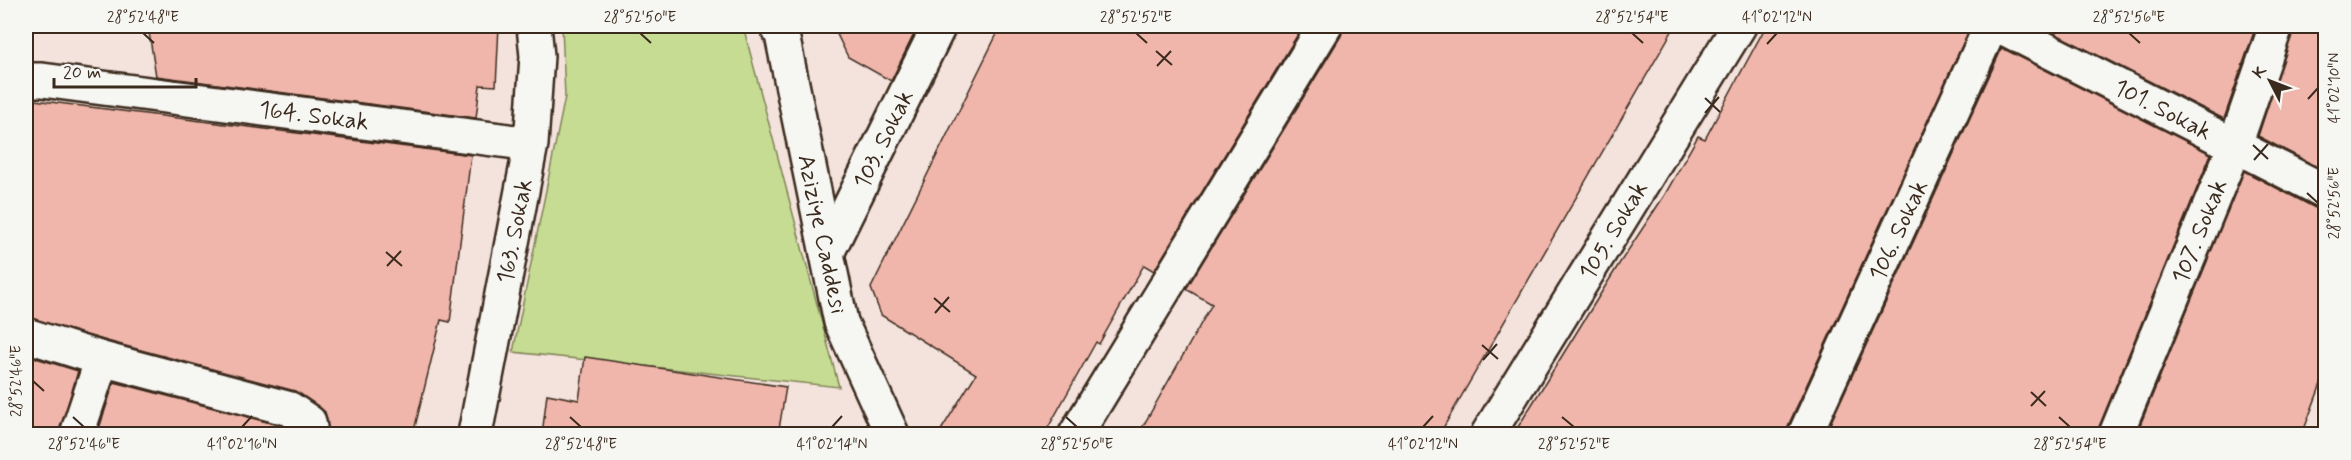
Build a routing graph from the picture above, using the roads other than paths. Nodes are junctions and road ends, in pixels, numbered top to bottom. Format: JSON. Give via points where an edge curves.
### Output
{"nodes":[{"id":1,"x":534,"y":26,"type":"edge"},
{"id":2,"x":777,"y":26,"type":"edge"},
{"id":3,"x":939,"y":26,"type":"edge"},
{"id":4,"x":1325,"y":26,"type":"edge"},
{"id":5,"x":1738,"y":26,"type":"edge"},
{"id":6,"x":1991,"y":26,"type":"edge"},
{"id":7,"x":2000,"y":26,"type":"edge"},
{"id":8,"x":2276,"y":26,"type":"edge"},
{"id":9,"x":26,"y":80,"type":"edge"},
{"id":10,"x":531,"y":144,"type":"junction"},
{"id":11,"x":2235,"y":146,"type":"junction"},
{"id":12,"x":2325,"y":192,"type":"edge"},
{"id":13,"x":827,"y":253,"type":"junction"},
{"id":14,"x":26,"y":335,"type":"edge"},
{"id":15,"x":102,"y":359,"type":"junction"},
{"id":16,"x":77,"y":435,"type":"edge"},
{"id":17,"x":311,"y":435,"type":"edge"},
{"id":18,"x":475,"y":435,"type":"edge"},
{"id":19,"x":892,"y":435,"type":"edge"},
{"id":20,"x":1076,"y":435,"type":"edge"},
{"id":21,"x":1488,"y":435,"type":"edge"},
{"id":22,"x":1805,"y":435,"type":"edge"},
{"id":23,"x":2116,"y":435,"type":"edge"}],
"edges":[{"from":1,"to":10,"type":"street","name":"163. Sokak","via":[[537,56]]},
{"from":2,"to":13,"type":"street","name":"Aziziye Caddesi"},
{"from":3,"to":13,"type":"street","name":"103. Sokak"},
{"from":4,"to":20,"type":"street"},
{"from":5,"to":21,"type":"street","name":"105. Sokak"},
{"from":6,"to":22,"type":"street","name":"106. Sokak"},
{"from":7,"to":11,"type":"street","name":"101. Sokak"},
{"from":8,"to":11,"type":"street","name":"107. Sokak"},
{"from":9,"to":10,"type":"street","name":"164. Sokak"},
{"from":10,"to":18,"type":"street","name":"163. Sokak"},
{"from":11,"to":12,"type":"street","name":"101. Sokak"},
{"from":11,"to":23,"type":"street","name":"107. Sokak"},
{"from":13,"to":19,"type":"street","name":"Aziziye Caddesi","via":[[841,322]]},
{"from":14,"to":15,"type":"street"},
{"from":15,"to":16,"type":"street"},
{"from":15,"to":17,"type":"street","via":[[290,409],[309,422]]}]}
